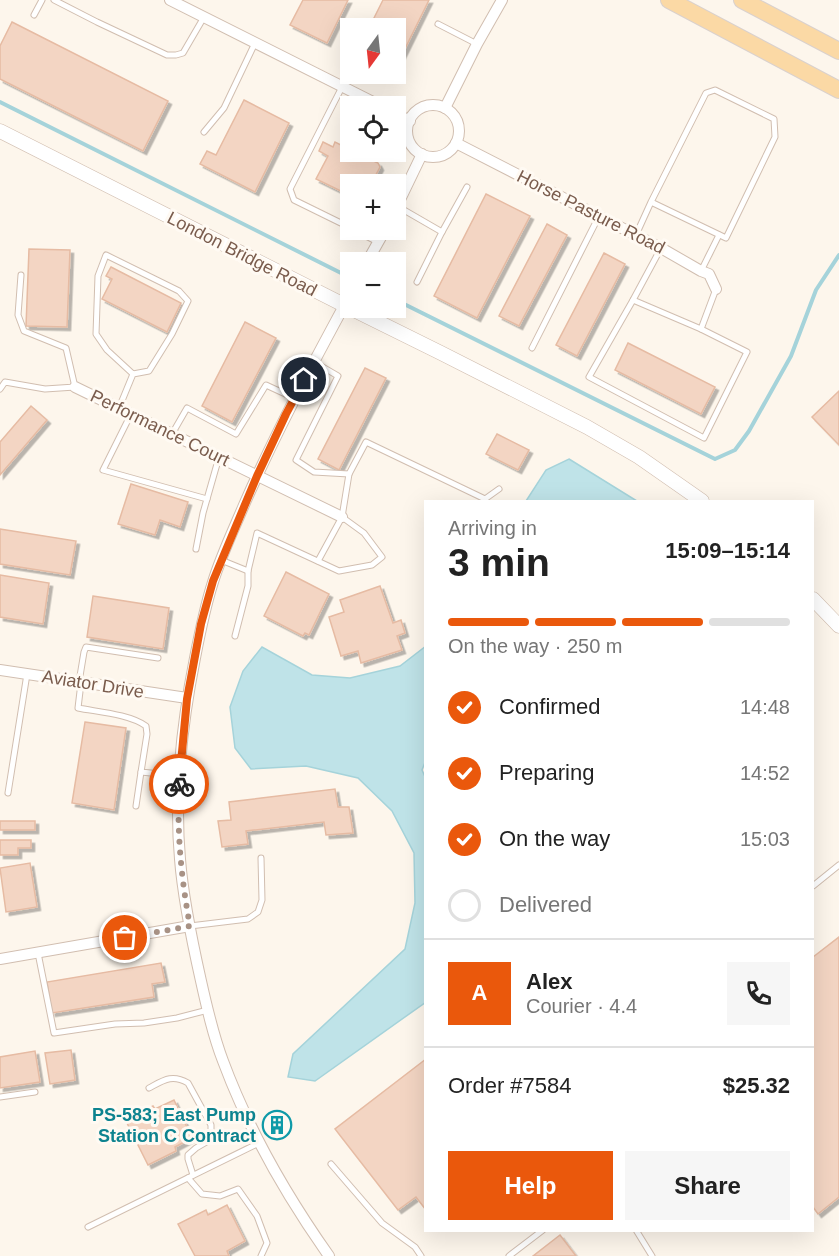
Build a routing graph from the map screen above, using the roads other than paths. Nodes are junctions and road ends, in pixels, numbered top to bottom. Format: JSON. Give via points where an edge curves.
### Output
{"nodes":[{"id":1,"x":42,"y":0,"type":"edge"},
{"id":2,"x":54,"y":0,"type":"edge"},
{"id":3,"x":74,"y":0,"type":"edge"},
{"id":4,"x":170,"y":0,"type":"edge"},
{"id":5,"x":502,"y":0,"type":"edge"},
{"id":6,"x":669,"y":0,"type":"edge"},
{"id":7,"x":742,"y":0,"type":"edge"},
{"id":8,"x":70,"y":7,"type":"junction"},
{"id":9,"x":34,"y":15,"type":"dead end"},
{"id":10,"x":204,"y":17,"type":"junction"},
{"id":11,"x":438,"y":24,"type":"dead end"},
{"id":12,"x":255,"y":43,"type":"junction"},
{"id":13,"x":477,"y":44,"type":"junction"},
{"id":14,"x":839,"y":51,"type":"edge"},
{"id":15,"x":342,"y":87,"type":"junction"},
{"id":16,"x":839,"y":90,"type":"edge"},
{"id":17,"x":360,"y":96,"type":"edge"},
{"id":18,"x":445,"y":108,"type":"junction"},
{"id":19,"x":406,"y":119,"type":"edge"},
{"id":20,"x":410,"y":121,"type":"junction"},
{"id":21,"x":0,"y":131,"type":"edge"},
{"id":22,"x":204,"y":132,"type":"dead end"},
{"id":23,"x":456,"y":143,"type":"junction"},
{"id":24,"x":422,"y":154,"type":"junction"},
{"id":25,"x":467,"y":187,"type":"dead end"},
{"id":26,"x":406,"y":188,"type":"edge"},
{"id":27,"x":651,"y":202,"type":"junction"},
{"id":28,"x":406,"y":212,"type":"edge"},
{"id":29,"x":599,"y":216,"type":"junction"},
{"id":30,"x":340,"y":223,"type":"edge"},
{"id":31,"x":442,"y":232,"type":"junction"},
{"id":32,"x":636,"y":235,"type":"junction"},
{"id":33,"x":719,"y":235,"type":"junction"},
{"id":34,"x":374,"y":240,"type":"edge"},
{"id":35,"x":378,"y":242,"type":"joint"},
{"id":36,"x":661,"y":248,"type":"junction"},
{"id":37,"x":372,"y":252,"type":"edge"},
{"id":38,"x":701,"y":271,"type":"junction"},
{"id":39,"x":21,"y":275,"type":"dead end"},
{"id":40,"x":417,"y":282,"type":"dead end"},
{"id":41,"x":716,"y":289,"type":"joint"},
{"id":42,"x":340,"y":295,"type":"edge"},
{"id":43,"x":633,"y":300,"type":"junction"},
{"id":44,"x":340,"y":314,"type":"edge"},
{"id":45,"x":373,"y":318,"type":"edge"},
{"id":46,"x":376,"y":320,"type":"joint"},
{"id":47,"x":701,"y":329,"type":"junction"},
{"id":48,"x":532,"y":348,"type":"dead end"},
{"id":49,"x":314,"y":362,"type":"junction"},
{"id":50,"x":133,"y":374,"type":"junction"},
{"id":51,"x":75,"y":387,"type":"junction"},
{"id":52,"x":0,"y":389,"type":"edge"},
{"id":53,"x":294,"y":398,"type":"junction"},
{"id":54,"x":119,"y":408,"type":"junction"},
{"id":55,"x":131,"y":414,"type":"junction"},
{"id":56,"x":172,"y":434,"type":"junction"},
{"id":57,"x":219,"y":457,"type":"junction"},
{"id":58,"x":349,"y":474,"type":"junction"},
{"id":59,"x":257,"y":476,"type":"junction"},
{"id":60,"x":499,"y":489,"type":"dead end"},
{"id":61,"x":207,"y":499,"type":"junction"},
{"id":62,"x":701,"y":500,"type":"edge"},
{"id":63,"x":342,"y":517,"type":"junction"},
{"id":64,"x":196,"y":549,"type":"dead end"},
{"id":65,"x":221,"y":560,"type":"junction"},
{"id":66,"x":318,"y":561,"type":"junction"},
{"id":67,"x":248,"y":570,"type":"junction"},
{"id":68,"x":814,"y":600,"type":"edge"},
{"id":69,"x":839,"y":626,"type":"edge"},
{"id":70,"x":235,"y":636,"type":"dead end"},
{"id":71,"x":158,"y":658,"type":"dead end"},
{"id":72,"x":0,"y":670,"type":"edge"},
{"id":73,"x":27,"y":674,"type":"junction"},
{"id":74,"x":80,"y":682,"type":"junction"},
{"id":75,"x":187,"y":699,"type":"junction"},
{"id":76,"x":141,"y":772,"type":"junction"},
{"id":77,"x":179,"y":776,"type":"junction"},
{"id":78,"x":8,"y":793,"type":"dead end"},
{"id":79,"x":136,"y":806,"type":"dead end"},
{"id":80,"x":261,"y":858,"type":"dead end"},
{"id":81,"x":839,"y":865,"type":"edge"},
{"id":82,"x":814,"y":885,"type":"edge"},
{"id":83,"x":190,"y":926,"type":"junction"},
{"id":84,"x":38,"y":952,"type":"junction"},
{"id":85,"x":0,"y":959,"type":"edge"},
{"id":86,"x":208,"y":1010,"type":"junction"},
{"id":87,"x":149,"y":1088,"type":"dead end"},
{"id":88,"x":35,"y":1092,"type":"dead end"},
{"id":89,"x":0,"y":1097,"type":"edge"},
{"id":90,"x":259,"y":1143,"type":"junction"},
{"id":91,"x":331,"y":1164,"type":"dead end"},
{"id":92,"x":191,"y":1177,"type":"junction"},
{"id":93,"x":88,"y":1227,"type":"dead end"},
{"id":94,"x":540,"y":1232,"type":"edge"},
{"id":95,"x":637,"y":1232,"type":"edge"},
{"id":96,"x":261,"y":1256,"type":"edge"},
{"id":97,"x":328,"y":1256,"type":"edge"},
{"id":98,"x":421,"y":1256,"type":"edge"},
{"id":99,"x":509,"y":1256,"type":"edge"},
{"id":100,"x":652,"y":1256,"type":"edge"}],
"edges":[{"from":1,"to":9,"type":"lane"},
{"from":2,"to":8,"type":"lane"},
{"from":3,"to":8,"type":"lane"},
{"from":4,"to":10,"type":"street"},
{"from":5,"to":13,"type":"street"},
{"from":6,"to":16,"type":"main road"},
{"from":7,"to":14,"type":"main road"},
{"from":8,"to":10,"type":"lane","via":[[167,56],[183,53]]},
{"from":10,"to":12,"type":"street"},
{"from":11,"to":13,"type":"lane"},
{"from":12,"to":15,"type":"street"},
{"from":12,"to":22,"type":"lane","via":[[224,108]]},
{"from":13,"to":18,"type":"street"},
{"from":15,"to":17,"type":"street"},
{"from":15,"to":30,"type":"lane","via":[[290,189],[294,200]]},
{"from":18,"to":20,"type":"street","via":[[421,108]]},
{"from":18,"to":23,"type":"street","via":[[457,119]]},
{"from":19,"to":20,"type":"street"},
{"from":20,"to":24,"type":"street","via":[[408,136]]},
{"from":21,"to":42,"type":"street","name":"London Bridge Road"},
{"from":23,"to":24,"type":"street","via":[[445,154]]},
{"from":23,"to":29,"type":"street","name":"Horse Pasture Road"},
{"from":24,"to":26,"type":"street"},
{"from":25,"to":31,"type":"lane"},
{"from":27,"to":32,"type":"lane"},
{"from":27,"to":33,"type":"lane"},
{"from":27,"to":33,"type":"lane","via":[[706,93],[715,90],[774,119],[776,137],[726,238]]},
{"from":28,"to":31,"type":"lane"},
{"from":29,"to":32,"type":"street","name":"Horse Pasture Road"},
{"from":29,"to":48,"type":"lane"},
{"from":31,"to":40,"type":"lane"},
{"from":32,"to":36,"type":"street","name":"Horse Pasture Road"},
{"from":33,"to":38,"type":"lane"},
{"from":34,"to":35,"type":"lane"},
{"from":35,"to":37,"type":"street"},
{"from":36,"to":38,"type":"street","name":"Horse Pasture Road"},
{"from":36,"to":43,"type":"lane"},
{"from":38,"to":41,"type":"street","name":"Horse Pasture Road","via":[[709,274]]},
{"from":39,"to":51,"type":"lane","via":[[18,315],[24,331],[66,348]]},
{"from":41,"to":47,"type":"lane"},
{"from":43,"to":47,"type":"lane"},
{"from":43,"to":47,"type":"lane","via":[[589,377],[704,438],[747,352]]},
{"from":44,"to":49,"type":"street"},
{"from":45,"to":46,"type":"street","name":"London Bridge Road"},
{"from":46,"to":62,"type":"street","name":"London Bridge Road","via":[[587,427]]},
{"from":49,"to":53,"type":"street"},
{"from":49,"to":58,"type":"lane","via":[[338,376],[296,460],[314,472]]},
{"from":50,"to":50,"type":"lane","via":[[149,371],[188,301],[179,291],[106,255],[98,276],[96,334]]},
{"from":50,"to":54,"type":"lane"},
{"from":51,"to":52,"type":"lane","via":[[45,389],[5,381]]},
{"from":51,"to":54,"type":"street","name":"Performance Court"},
{"from":53,"to":56,"type":"lane","via":[[266,385],[236,434],[187,408]]},
{"from":53,"to":59,"type":"street"},
{"from":54,"to":55,"type":"street","name":"Performance Court"},
{"from":55,"to":56,"type":"street","name":"Performance Court"},
{"from":55,"to":61,"type":"lane","via":[[103,470]]},
{"from":56,"to":57,"type":"street","name":"Performance Court"},
{"from":57,"to":59,"type":"street","name":"Performance Court"},
{"from":57,"to":61,"type":"lane"},
{"from":58,"to":60,"type":"lane","via":[[366,442],[485,498]]},
{"from":58,"to":63,"type":"lane"},
{"from":59,"to":63,"type":"street","name":"Performance Court"},
{"from":59,"to":65,"type":"street"},
{"from":61,"to":64,"type":"lane"},
{"from":63,"to":66,"type":"lane"},
{"from":63,"to":66,"type":"lane","via":[[364,533],[382,557],[372,564],[339,571]]},
{"from":65,"to":67,"type":"lane"},
{"from":65,"to":75,"type":"street","via":[[201,624]]},
{"from":66,"to":67,"type":"lane","via":[[258,533]]},
{"from":67,"to":70,"type":"lane","via":[[248,586]]},
{"from":68,"to":69,"type":"street"},
{"from":71,"to":74,"type":"lane","via":[[86,647]]},
{"from":72,"to":73,"type":"street","name":"Aviator Drive"},
{"from":73,"to":74,"type":"street","name":"Aviator Drive"},
{"from":73,"to":78,"type":"lane"},
{"from":74,"to":75,"type":"street","name":"Aviator Drive"},
{"from":74,"to":76,"type":"lane","via":[[78,708],[146,726]]},
{"from":75,"to":77,"type":"street"},
{"from":76,"to":77,"type":"lane"},
{"from":76,"to":79,"type":"lane"},
{"from":77,"to":83,"type":"street","via":[[180,859]]},
{"from":80,"to":83,"type":"lane","via":[[262,900],[258,912],[248,919]]},
{"from":81,"to":82,"type":"lane"},
{"from":83,"to":84,"type":"street"},
{"from":83,"to":86,"type":"street"},
{"from":84,"to":85,"type":"street"},
{"from":84,"to":86,"type":"lane","via":[[54,1033],[144,1023]]},
{"from":86,"to":90,"type":"street","via":[[222,1059]]},
{"from":87,"to":92,"type":"lane","via":[[168,1078],[188,1083],[211,1125],[208,1141],[188,1155]]},
{"from":88,"to":89,"type":"lane"},
{"from":90,"to":92,"type":"lane"},
{"from":90,"to":97,"type":"street"},
{"from":91,"to":98,"type":"lane","via":[[382,1223]]},
{"from":92,"to":93,"type":"lane"},
{"from":92,"to":96,"type":"lane","via":[[202,1194],[220,1196],[238,1189],[257,1216],[267,1242]]},
{"from":94,"to":99,"type":"lane"},
{"from":95,"to":100,"type":"lane"}]}
